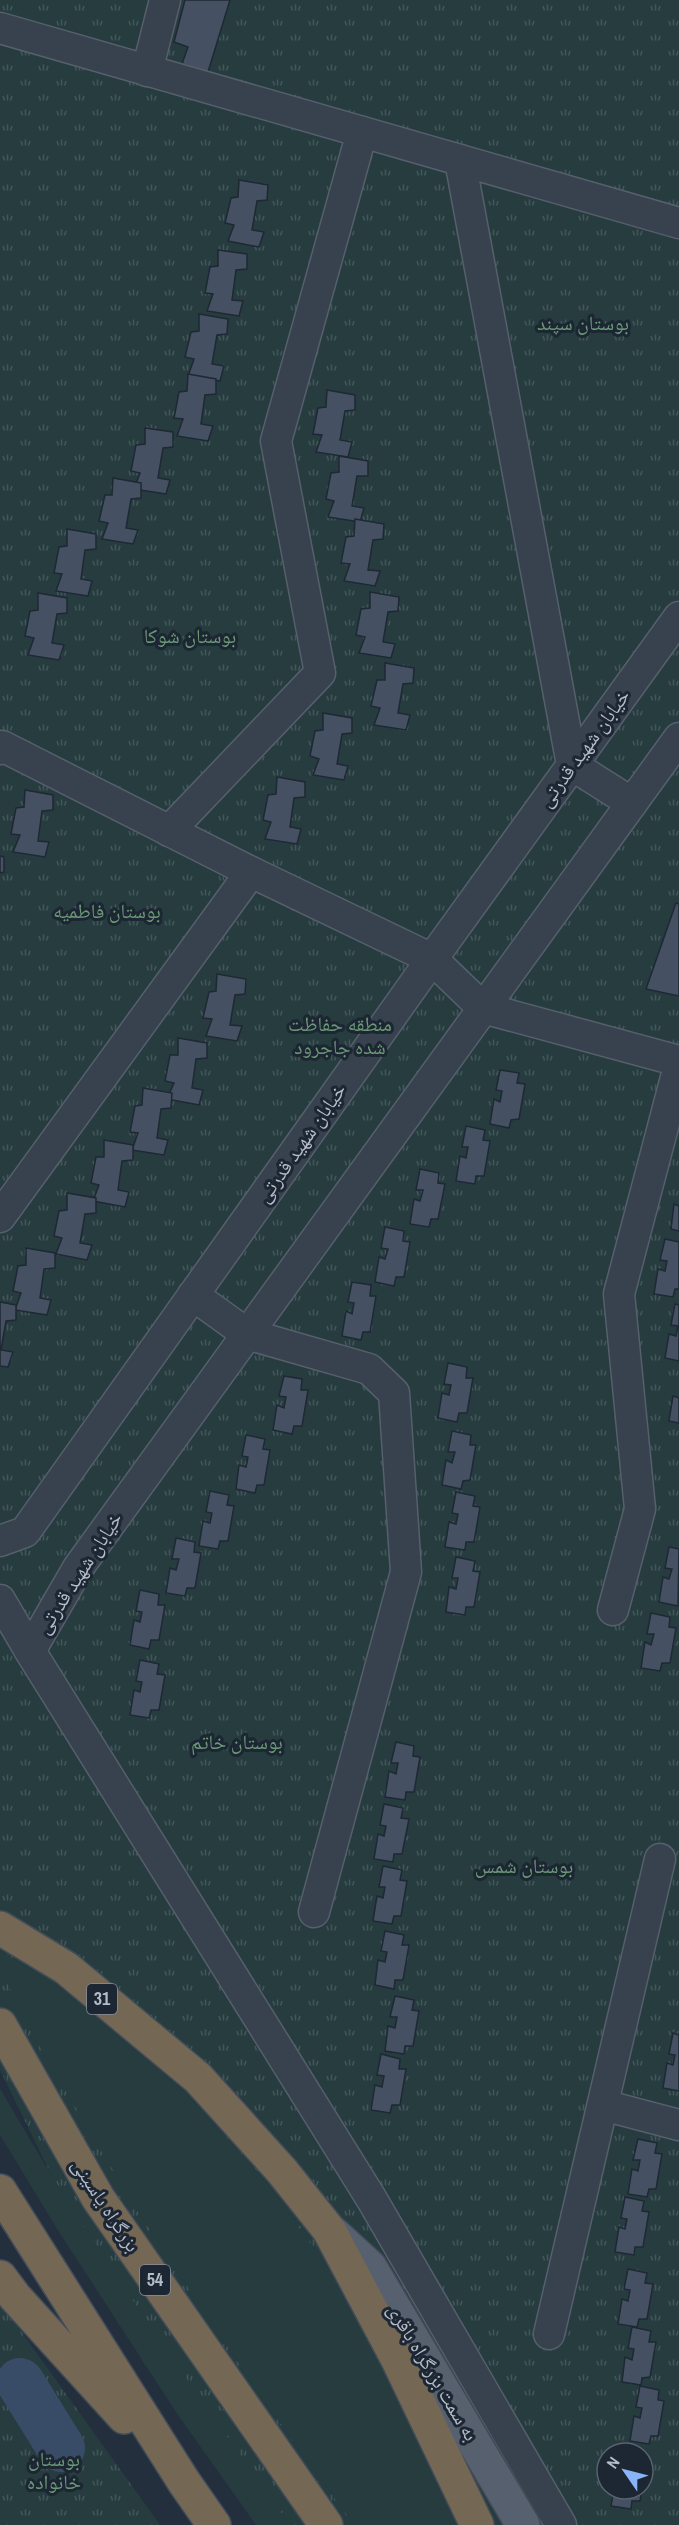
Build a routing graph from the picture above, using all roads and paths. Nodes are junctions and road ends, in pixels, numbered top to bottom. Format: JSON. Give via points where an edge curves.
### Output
{"nodes":[{"id":1,"x":165,"y":0,"type":"edge"},
{"id":2,"x":0,"y":28,"type":"edge"},
{"id":3,"x":147,"y":71,"type":"junction"},
{"id":4,"x":362,"y":132,"type":"junction"},
{"id":5,"x":460,"y":160,"type":"junction"},
{"id":6,"x":679,"y":223,"type":"edge"},
{"id":7,"x":679,"y":617,"type":"edge"},
{"id":8,"x":679,"y":738,"type":"edge"},
{"id":9,"x":0,"y":749,"type":"edge"},
{"id":10,"x":572,"y":765,"type":"junction"},
{"id":11,"x":632,"y":803,"type":"junction"},
{"id":12,"x":169,"y":831,"type":"junction"},
{"id":13,"x":251,"y":872,"type":"junction"},
{"id":14,"x":432,"y":959,"type":"junction"},
{"id":15,"x":483,"y":1008,"type":"junction"},
{"id":16,"x":679,"y":1061,"type":"edge"},
{"id":17,"x":679,"y":1066,"type":"edge"},
{"id":18,"x":0,"y":1217,"type":"edge"},
{"id":19,"x":193,"y":1295,"type":"junction"},
{"id":20,"x":247,"y":1334,"type":"junction"},
{"id":21,"x":0,"y":1540,"type":"edge"},
{"id":22,"x":0,"y":1600,"type":"edge"},
{"id":23,"x":613,"y":1611,"type":"dead end"},
{"id":24,"x":30,"y":1651,"type":"junction"},
{"id":25,"x":660,"y":1859,"type":"dead end"},
{"id":26,"x":314,"y":1911,"type":"dead end"},
{"id":27,"x":0,"y":1928,"type":"edge"},
{"id":28,"x":0,"y":2025,"type":"edge"},
{"id":29,"x":603,"y":2105,"type":"junction"},
{"id":30,"x":679,"y":2125,"type":"edge"},
{"id":31,"x":0,"y":2191,"type":"edge"},
{"id":32,"x":329,"y":2230,"type":"junction"},
{"id":33,"x":0,"y":2277,"type":"edge"},
{"id":34,"x":549,"y":2334,"type":"dead end"},
{"id":35,"x":184,"y":2482,"type":"junction"},
{"id":36,"x":214,"y":2525,"type":"edge"},
{"id":37,"x":326,"y":2525,"type":"edge"},
{"id":38,"x":477,"y":2525,"type":"edge"},
{"id":39,"x":523,"y":2525,"type":"edge"},
{"id":40,"x":561,"y":2525,"type":"edge"}],
"edges":[{"from":1,"to":3,"type":"street"},
{"from":2,"to":3,"type":"street"},
{"from":3,"to":4,"type":"street"},
{"from":4,"to":5,"type":"street"},
{"from":4,"to":12,"type":"street","via":[[276,441],[320,673]]},
{"from":5,"to":6,"type":"street"},
{"from":5,"to":10,"type":"street"},
{"from":7,"to":10,"type":"street","name":"خیابان شهید قدرتی"},
{"from":8,"to":11,"type":"street","name":"خیابان شهید قدرتی"},
{"from":9,"to":12,"type":"street","via":[[2,746]]},
{"from":10,"to":11,"type":"street"},
{"from":10,"to":14,"type":"street","name":"خیابان شهید قدرتی"},
{"from":11,"to":15,"type":"street","name":"خیابان شهید قدرتی"},
{"from":12,"to":13,"type":"street"},
{"from":13,"to":14,"type":"street"},
{"from":13,"to":18,"type":"street"},
{"from":14,"to":15,"type":"street"},
{"from":14,"to":19,"type":"street","name":"خیابان شهید قدرتی"},
{"from":15,"to":16,"type":"street"},
{"from":15,"to":20,"type":"street","name":"خیابان شهید قدرتی"},
{"from":17,"to":23,"type":"street","via":[[619,1294],[640,1509]]},
{"from":19,"to":20,"type":"street"},
{"from":19,"to":21,"type":"street","name":"خیابان شهید قدرتی","via":[[25,1532]]},
{"from":20,"to":24,"type":"street","name":"خیابان شهید قدرتی","via":[[78,1568]]},
{"from":20,"to":26,"type":"street","via":[[369,1368],[394,1393],[406,1572]]},
{"from":22,"to":24,"type":"street"},
{"from":24,"to":40,"type":"street","via":[[371,2198]]},
{"from":25,"to":29,"type":"street"},
{"from":27,"to":32,"type":"highway","number":"31","via":[[66,1968],[198,2078]]},
{"from":28,"to":37,"type":"highway","name":"بزرگراه یاسینی","number":"54","via":[[98,2198]]},
{"from":29,"to":30,"type":"street"},
{"from":29,"to":34,"type":"street"},
{"from":31,"to":35,"type":"highway"},
{"from":32,"to":38,"type":"highway","via":[[398,2360]]},
{"from":32,"to":39,"type":"main road","name":"به سمت بزرگراه باقری","via":[[370,2267]]},
{"from":33,"to":35,"type":"highway"},
{"from":35,"to":36,"type":"highway"}]}
